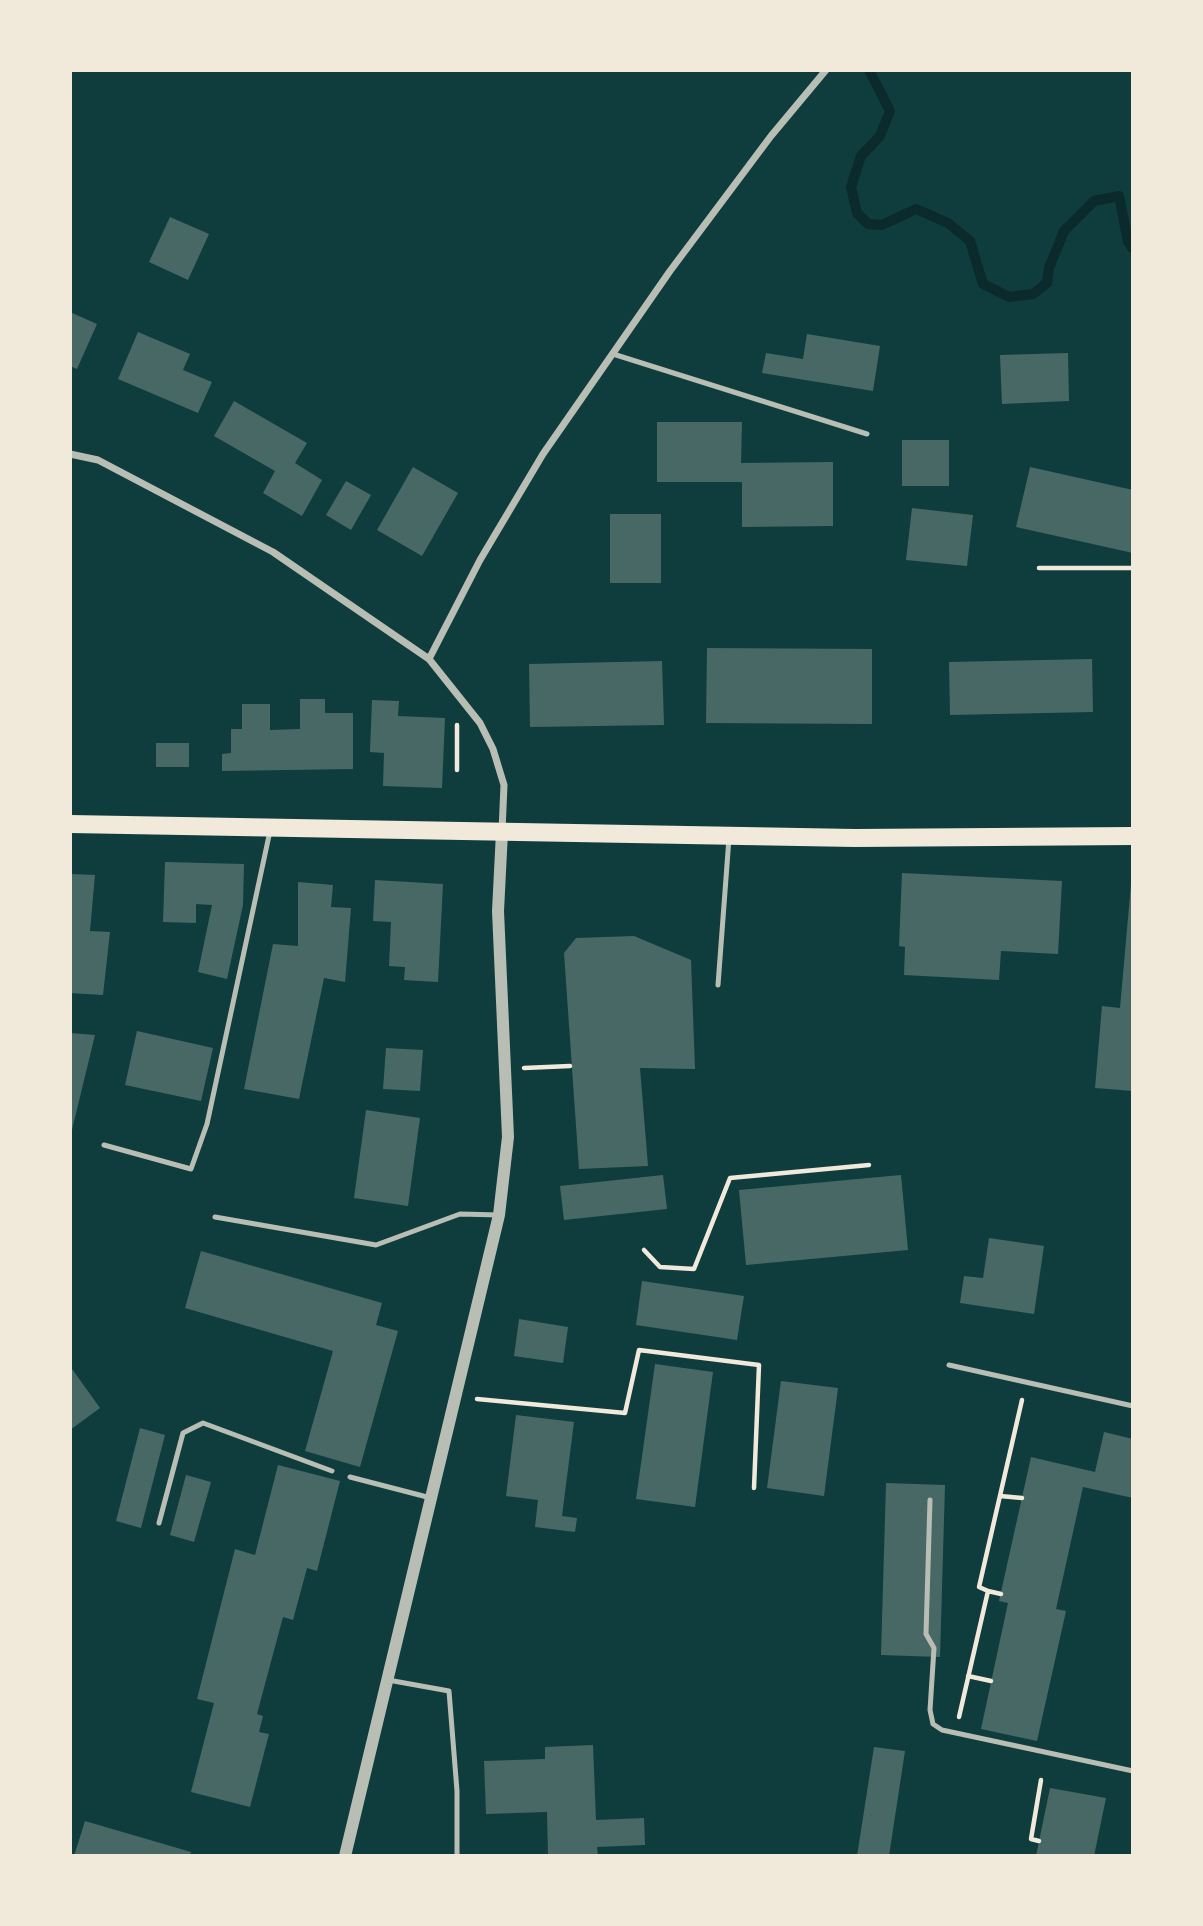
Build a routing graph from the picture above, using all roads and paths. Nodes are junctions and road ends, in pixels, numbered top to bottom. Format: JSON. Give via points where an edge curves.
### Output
{"nodes":[{"id":1,"x":826,"y":70,"type":"edge"},
{"id":2,"x":612,"y":354,"type":"junction"},
{"id":3,"x":867,"y":434,"type":"dead end"},
{"id":4,"x":70,"y":454,"type":"edge"},
{"id":5,"x":1040,"y":568,"type":"dead end"},
{"id":6,"x":1133,"y":568,"type":"edge"},
{"id":7,"x":429,"y":659,"type":"junction"},
{"id":8,"x":457,"y":692,"type":"junction"},
{"id":9,"x":457,"y":770,"type":"dead end"},
{"id":10,"x":70,"y":824,"type":"edge"},
{"id":11,"x":271,"y":826,"type":"junction"},
{"id":12,"x":502,"y":832,"type":"junction"},
{"id":13,"x":729,"y":835,"type":"junction"},
{"id":14,"x":1133,"y":836,"type":"edge"},
{"id":15,"x":718,"y":985,"type":"dead end"},
{"id":16,"x":570,"y":1066,"type":"dead end"},
{"id":17,"x":552,"y":1067,"type":"dead end"},
{"id":18,"x":104,"y":1145,"type":"dead end"},
{"id":19,"x":869,"y":1165,"type":"dead end"},
{"id":20,"x":499,"y":1214,"type":"junction"},
{"id":21,"x":215,"y":1217,"type":"dead end"},
{"id":22,"x":644,"y":1250,"type":"dead end"},
{"id":23,"x":949,"y":1365,"type":"dead end"},
{"id":24,"x":1027,"y":1382,"type":"junction"},
{"id":25,"x":455,"y":1397,"type":"junction"},
{"id":26,"x":1133,"y":1406,"type":"edge"},
{"id":27,"x":332,"y":1471,"type":"dead end"},
{"id":28,"x":350,"y":1477,"type":"dead end"},
{"id":29,"x":754,"y":1489,"type":"dead end"},
{"id":30,"x":1000,"y":1496,"type":"junction"},
{"id":31,"x":431,"y":1498,"type":"junction"},
{"id":32,"x":1022,"y":1498,"type":"dead end"},
{"id":33,"x":930,"y":1500,"type":"dead end"},
{"id":34,"x":159,"y":1523,"type":"dead end"},
{"id":35,"x":988,"y":1591,"type":"junction"},
{"id":36,"x":1001,"y":1594,"type":"dead end"},
{"id":37,"x":968,"y":1676,"type":"junction"},
{"id":38,"x":387,"y":1679,"type":"junction"},
{"id":39,"x":991,"y":1681,"type":"dead end"},
{"id":40,"x":955,"y":1733,"type":"junction"},
{"id":41,"x":1133,"y":1771,"type":"edge"},
{"id":42,"x":1041,"y":1780,"type":"dead end"},
{"id":43,"x":1040,"y":1841,"type":"dead end"},
{"id":44,"x":345,"y":1856,"type":"edge"},
{"id":45,"x":457,"y":1856,"type":"edge"}],
"edges":[{"from":1,"to":2,"type":"street","via":[[771,136]]},
{"from":2,"to":3,"type":"lane"},
{"from":2,"to":7,"type":"street","via":[[543,454],[480,559]]},
{"from":4,"to":7,"type":"street","via":[[98,460],[273,552]]},
{"from":5,"to":6,"type":"path"},
{"from":7,"to":8,"type":"street"},
{"from":8,"to":9,"type":"path"},
{"from":8,"to":12,"type":"street","via":[[480,723],[500,768]]},
{"from":10,"to":11,"type":"main road"},
{"from":11,"to":12,"type":"main road"},
{"from":11,"to":18,"type":"lane","via":[[207,1124],[191,1169]]},
{"from":12,"to":13,"type":"main road"},
{"from":12,"to":20,"type":"street","via":[[498,911],[508,1137]]},
{"from":13,"to":14,"type":"main road"},
{"from":13,"to":15,"type":"lane"},
{"from":16,"to":17,"type":"path"},
{"from":19,"to":22,"type":"path","via":[[730,1178],[694,1269],[660,1267]]},
{"from":20,"to":21,"type":"lane","via":[[460,1214],[376,1245]]},
{"from":20,"to":25,"type":"street"},
{"from":23,"to":24,"type":"lane"},
{"from":24,"to":26,"type":"lane"},
{"from":24,"to":30,"type":"path"},
{"from":25,"to":29,"type":"path","via":[[625,1413],[639,1350],[759,1365]]},
{"from":25,"to":31,"type":"street"},
{"from":27,"to":34,"type":"lane","via":[[203,1423],[183,1433]]},
{"from":28,"to":31,"type":"lane"},
{"from":30,"to":32,"type":"path"},
{"from":30,"to":35,"type":"path","via":[[979,1587]]},
{"from":31,"to":38,"type":"street"},
{"from":33,"to":40,"type":"lane","via":[[926,1634],[934,1648],[930,1710],[933,1724]]},
{"from":35,"to":36,"type":"path"},
{"from":35,"to":37,"type":"path"},
{"from":37,"to":39,"type":"path"},
{"from":37,"to":40,"type":"path"},
{"from":38,"to":44,"type":"street"},
{"from":38,"to":45,"type":"lane","via":[[449,1691]]},
{"from":40,"to":41,"type":"lane"},
{"from":42,"to":43,"type":"path","via":[[1031,1839]]}]}
